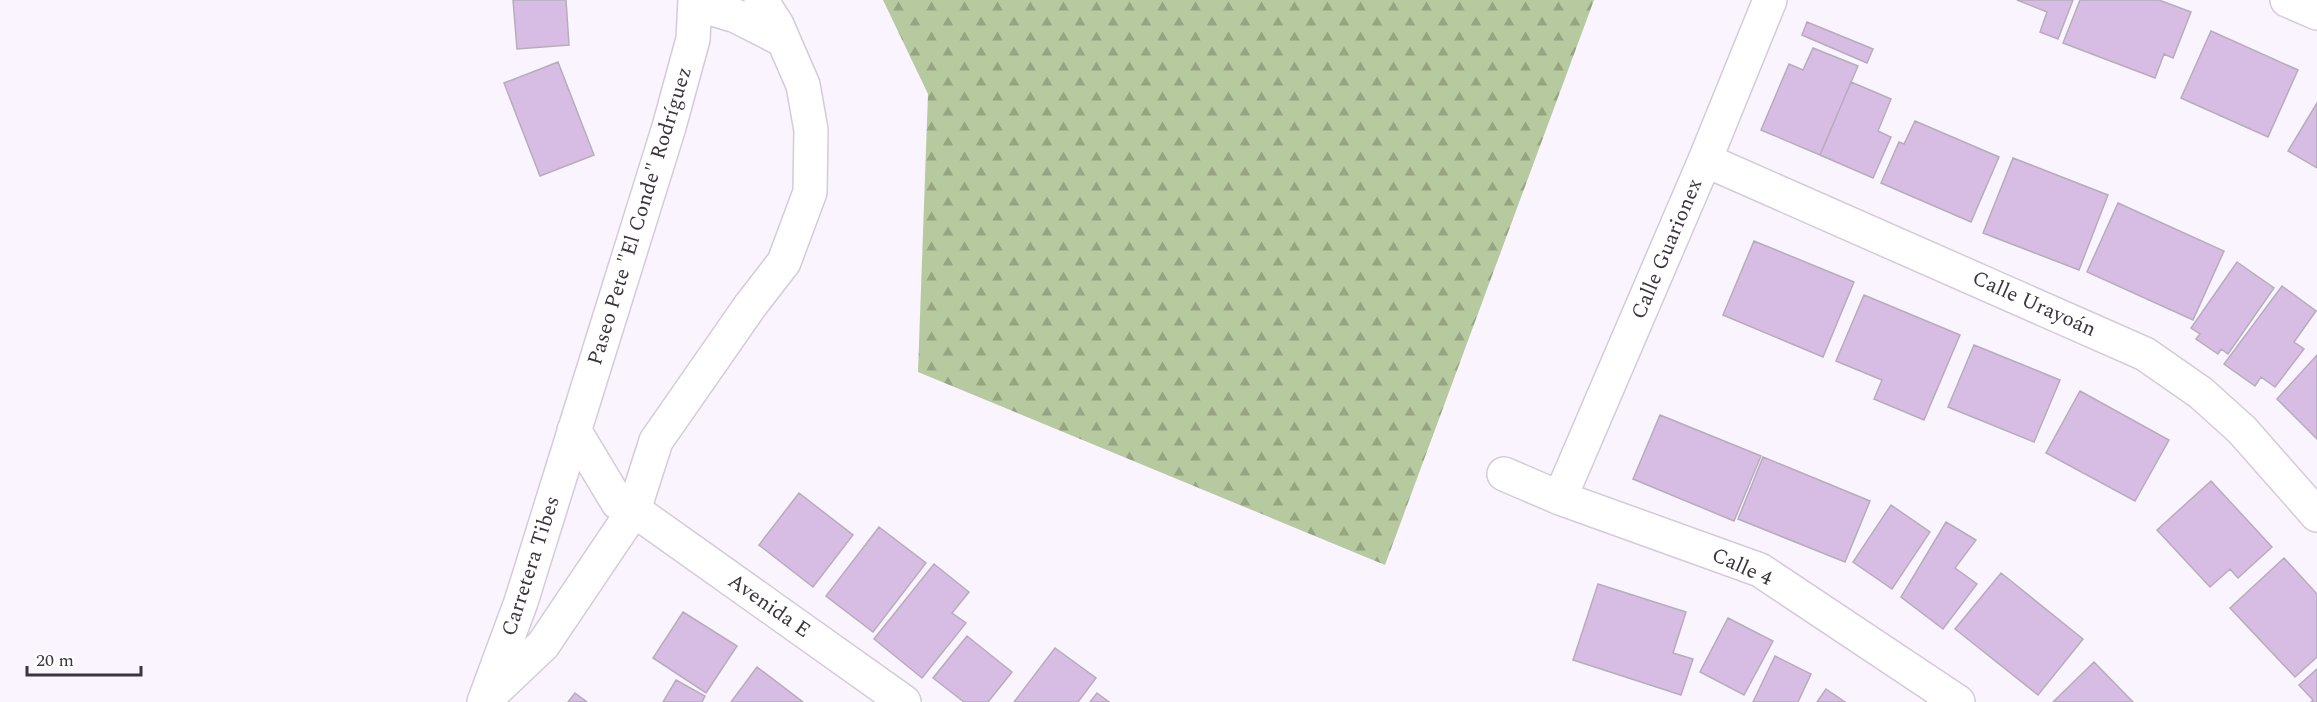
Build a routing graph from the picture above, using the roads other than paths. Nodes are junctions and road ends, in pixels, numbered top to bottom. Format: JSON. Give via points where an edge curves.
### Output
{"nodes":[{"id":1,"x":761,"y":0,"type":"edge"},
{"id":2,"x":1770,"y":0,"type":"edge"},
{"id":3,"x":2287,"y":0,"type":"edge"},
{"id":4,"x":695,"y":2,"type":"edge"},
{"id":5,"x":2317,"y":14,"type":"edge"},
{"id":6,"x":783,"y":40,"type":"junction"},
{"id":7,"x":1705,"y":160,"type":"junction"},
{"id":8,"x":574,"y":430,"type":"junction"},
{"id":9,"x":1504,"y":474,"type":"dead end"},
{"id":10,"x":1560,"y":498,"type":"junction"},
{"id":11,"x":634,"y":510,"type":"junction"},
{"id":12,"x":2317,"y":515,"type":"edge"},
{"id":13,"x":485,"y":701,"type":"edge"},
{"id":14,"x":904,"y":702,"type":"edge"},
{"id":15,"x":1958,"y":702,"type":"edge"}],
"edges":[{"from":1,"to":6,"type":"street"},
{"from":2,"to":7,"type":"street","name":"Calle Guarionex"},
{"from":3,"to":5,"type":"street"},
{"from":4,"to":6,"type":"street","via":[[736,16]]},
{"from":4,"to":8,"type":"street","name":"Paseo Pete \"El Conde\" Rodríguez","via":[[693,39],[669,127]]},
{"from":6,"to":11,"type":"street","via":[[805,96],[811,130],[810,192],[784,262],[656,441]]},
{"from":7,"to":10,"type":"street","name":"Calle Guarionex"},
{"from":7,"to":12,"type":"street","name":"Calle Urayoán","via":[[2145,354],[2201,393],[2242,430]]},
{"from":8,"to":11,"type":"street","name":"Avenida E","via":[[618,503]]},
{"from":8,"to":13,"type":"street","name":"Carretera Tibes","via":[[521,602]]},
{"from":9,"to":10,"type":"street","name":"Calle 4"},
{"from":10,"to":15,"type":"street","name":"Calle 4","via":[[1760,570]]},
{"from":11,"to":13,"type":"street","via":[[543,645]]},
{"from":11,"to":14,"type":"street","name":"Avenida E"}]}
